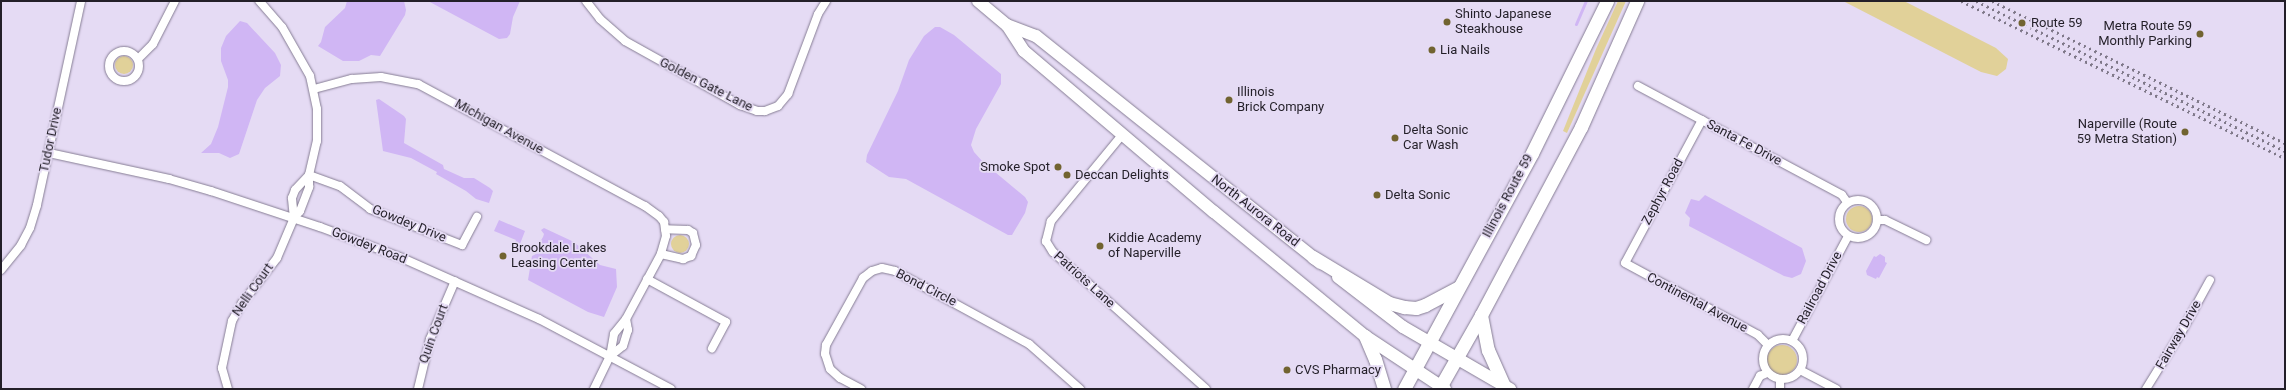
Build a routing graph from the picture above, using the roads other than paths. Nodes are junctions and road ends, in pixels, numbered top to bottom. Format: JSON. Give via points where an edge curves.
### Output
{"nodes":[{"id":1,"x":81,"y":1,"type":"edge"},
{"id":2,"x":175,"y":1,"type":"edge"},
{"id":3,"x":259,"y":1,"type":"edge"},
{"id":4,"x":586,"y":1,"type":"edge"},
{"id":5,"x":826,"y":1,"type":"edge"},
{"id":6,"x":978,"y":1,"type":"edge"},
{"id":7,"x":1607,"y":1,"type":"edge"},
{"id":8,"x":1637,"y":1,"type":"edge"},
{"id":9,"x":1007,"y":26,"type":"junction"},
{"id":10,"x":138,"y":59,"type":"dead end"},
{"id":11,"x":1638,"y":86,"type":"dead end"},
{"id":12,"x":314,"y":89,"type":"junction"},
{"id":13,"x":1702,"y":120,"type":"junction"},
{"id":14,"x":1122,"y":135,"type":"junction"},
{"id":15,"x":48,"y":153,"type":"junction"},
{"id":16,"x":309,"y":175,"type":"junction"},
{"id":17,"x":1847,"y":202,"type":"junction"},
{"id":18,"x":477,"y":217,"type":"dead end"},
{"id":19,"x":294,"y":218,"type":"junction"},
{"id":20,"x":1877,"y":220,"type":"junction"},
{"id":21,"x":665,"y":229,"type":"junction"},
{"id":22,"x":1848,"y":236,"type":"junction"},
{"id":23,"x":1926,"y":240,"type":"dead end"},
{"id":24,"x":661,"y":254,"type":"junction"},
{"id":25,"x":1313,"y":257,"type":"junction"},
{"id":26,"x":1625,"y":263,"type":"joint"},
{"id":27,"x":1,"y":270,"type":"edge"},
{"id":28,"x":647,"y":279,"type":"junction"},
{"id":29,"x":2210,"y":280,"type":"dead end"},
{"id":30,"x":455,"y":281,"type":"junction"},
{"id":31,"x":1459,"y":287,"type":"junction"},
{"id":32,"x":1481,"y":315,"type":"junction"},
{"id":33,"x":626,"y":319,"type":"junction"},
{"id":34,"x":1365,"y":336,"type":"junction"},
{"id":35,"x":1792,"y":341,"type":"junction"},
{"id":36,"x":1429,"y":343,"type":"junction"},
{"id":37,"x":1768,"y":345,"type":"junction"},
{"id":38,"x":712,"y":348,"type":"dead end"},
{"id":39,"x":610,"y":356,"type":"junction"},
{"id":40,"x":1455,"y":359,"type":"junction"},
{"id":41,"x":1414,"y":370,"type":"junction"},
{"id":42,"x":1800,"y":370,"type":"junction"},
{"id":43,"x":1767,"y":372,"type":"junction"},
{"id":44,"x":1780,"y":379,"type":"junction"},
{"id":45,"x":1441,"y":388,"type":"edge"},
{"id":46,"x":1507,"y":388,"type":"edge"},
{"id":47,"x":227,"y":389,"type":"edge"},
{"id":48,"x":418,"y":389,"type":"edge"},
{"id":49,"x":594,"y":389,"type":"edge"},
{"id":50,"x":671,"y":389,"type":"edge"},
{"id":51,"x":861,"y":389,"type":"edge"},
{"id":52,"x":1080,"y":389,"type":"edge"},
{"id":53,"x":1206,"y":389,"type":"edge"},
{"id":54,"x":1384,"y":389,"type":"edge"},
{"id":55,"x":1404,"y":389,"type":"edge"},
{"id":56,"x":1753,"y":389,"type":"edge"},
{"id":57,"x":1780,"y":389,"type":"edge"},
{"id":58,"x":1836,"y":389,"type":"edge"},
{"id":59,"x":2146,"y":389,"type":"edge"}],
"edges":[{"from":1,"to":15,"type":"street","name":"Tudor Drive"},
{"from":2,"to":10,"type":"street","via":[[153,44]]},
{"from":3,"to":12,"type":"street","name":"Nelli Court","via":[[282,26],[295,46],[305,62]]},
{"from":4,"to":5,"type":"street","name":"Golden Gate Lane","via":[[600,19],[625,41],[740,105],[765,111],[778,106],[788,94],[818,14]]},
{"from":6,"to":9,"type":"main road","name":"North Aurora Road"},
{"from":7,"to":31,"type":"main road","name":"Illinois Route 59","via":[[1532,153]]},
{"from":8,"to":32,"type":"main road","via":[[1581,127]]},
{"from":9,"to":14,"type":"main road","name":"North Aurora Road","via":[[1024,51]]},
{"from":9,"to":25,"type":"main road","name":"North Aurora Road","via":[[1036,36]]},
{"from":11,"to":13,"type":"street","name":"Santa Fe Drive"},
{"from":12,"to":16,"type":"street","name":"Nelli Court","via":[[318,126]]},
{"from":12,"to":21,"type":"street","name":"Michigan Avenue","via":[[352,79],[381,77],[418,84],[646,206],[664,222]]},
{"from":13,"to":17,"type":"street","name":"Santa Fe Drive","via":[[1842,195]]},
{"from":13,"to":26,"type":"street","name":"Zephyr Road"},
{"from":14,"to":34,"type":"main road","name":"North Aurora Road"},
{"from":14,"to":53,"type":"street","name":"Patriots Lane","via":[[1051,221],[1046,241],[1053,252]]},
{"from":15,"to":19,"type":"street","name":"Gowdey Road","via":[[169,180]]},
{"from":15,"to":27,"type":"street","name":"Tudor Drive","via":[[30,228],[22,245]]},
{"from":16,"to":18,"type":"street","name":"Gowdey Drive","via":[[340,186],[370,209],[462,245]]},
{"from":16,"to":19,"type":"street","name":"Nelli Court","via":[[309,187],[300,211]]},
{"from":16,"to":19,"type":"street","via":[[295,190],[292,198]]},
{"from":17,"to":20,"type":"street","via":[[1859,199],[1870,204]]},
{"from":17,"to":22,"type":"street","via":[[1842,207],[1838,219]]},
{"from":19,"to":30,"type":"street","name":"Gowdey Road","via":[[402,258]]},
{"from":19,"to":47,"type":"street","name":"Nelli Court","via":[[277,258],[242,303],[232,321],[222,368]]},
{"from":20,"to":22,"type":"street","via":[[1872,232],[1867,236]]},
{"from":20,"to":23,"type":"street","via":[[1885,220]]},
{"from":21,"to":24,"type":"street"},
{"from":21,"to":24,"type":"street","via":[[688,230],[692,233],[696,245],[691,256],[683,259]]},
{"from":22,"to":35,"type":"street","name":"Railroad Drive"},
{"from":24,"to":28,"type":"street"},
{"from":25,"to":31,"type":"main road","via":[[1389,303],[1404,307],[1416,308],[1425,305]]},
{"from":25,"to":36,"type":"main road","name":"North Aurora Road","via":[[1371,304]]},
{"from":26,"to":37,"type":"street","name":"Continental Avenue","via":[[1758,335]]},
{"from":28,"to":33,"type":"street"},
{"from":28,"to":38,"type":"street","via":[[726,322]]},
{"from":29,"to":59,"type":"street","name":"Fairway Drive","via":[[2190,319]]},
{"from":30,"to":39,"type":"street","name":"Gowdey Road","via":[[539,319]]},
{"from":30,"to":48,"type":"street","name":"Quin Court","via":[[430,339]]},
{"from":31,"to":36,"type":"main road","name":"Illinois Route 59"},
{"from":32,"to":40,"type":"main road"},
{"from":32,"to":46,"type":"main road","via":[[1488,350]]},
{"from":33,"to":39,"type":"street","via":[[614,334]]},
{"from":33,"to":39,"type":"street","via":[[628,330],[623,346]]},
{"from":34,"to":41,"type":"main road","name":"North Aurora Road"},
{"from":34,"to":54,"type":"main road"},
{"from":35,"to":37,"type":"street","via":[[1779,339]]},
{"from":35,"to":42,"type":"street","via":[[1802,352]]},
{"from":36,"to":40,"type":"main road","name":"North Aurora Road"},
{"from":36,"to":41,"type":"main road","name":"Illinois Route 59"},
{"from":37,"to":43,"type":"street","via":[[1762,356]]},
{"from":39,"to":49,"type":"street"},
{"from":39,"to":50,"type":"street","name":"Gowdey Road"},
{"from":40,"to":45,"type":"main road"},
{"from":40,"to":46,"type":"main road","name":"North Aurora Road"},
{"from":41,"to":45,"type":"main road","name":"North Aurora Road"},
{"from":41,"to":55,"type":"main road","name":"Illinois Route 59"},
{"from":42,"to":44,"type":"street","via":[[1792,378]]},
{"from":42,"to":58,"type":"street"},
{"from":43,"to":44,"type":"street"},
{"from":43,"to":56,"type":"street","via":[[1760,376]]},
{"from":44,"to":57,"type":"street"},
{"from":51,"to":52,"type":"street","name":"Bond Circle","via":[[830,369],[825,354],[826,345],[863,278],[872,271],[882,268],[895,271],[1029,344]]}]}
